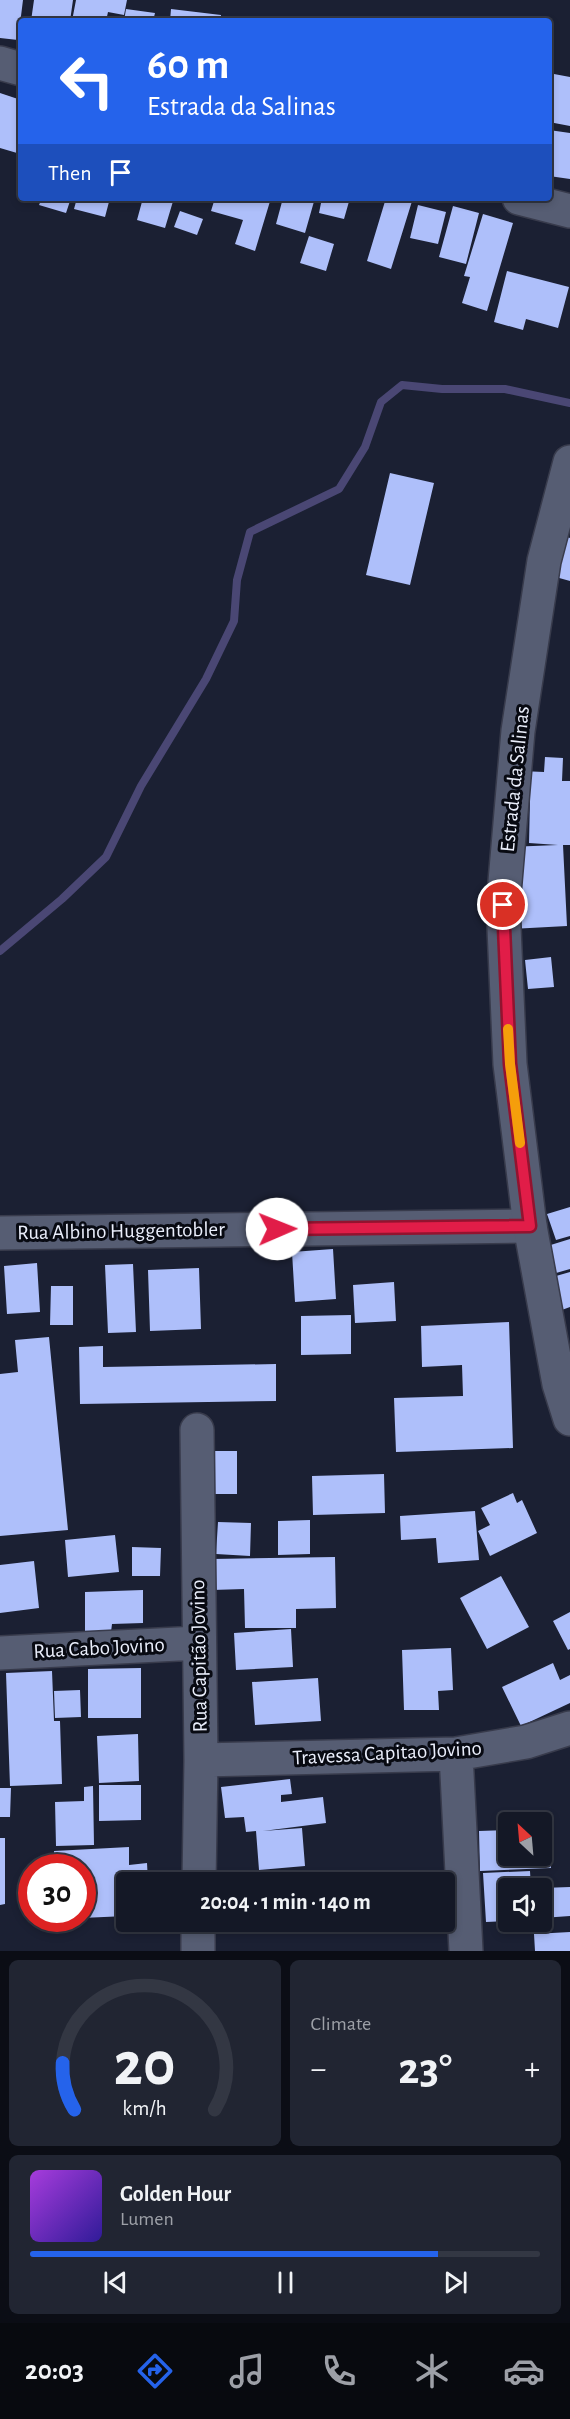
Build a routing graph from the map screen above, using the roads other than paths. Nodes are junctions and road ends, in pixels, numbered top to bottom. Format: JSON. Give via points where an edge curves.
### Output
{"nodes":[{"id":1,"x":0,"y":63,"type":"edge"},
{"id":2,"x":18,"y":68,"type":"edge"},
{"id":3,"x":531,"y":201,"type":"edge"},
{"id":4,"x":570,"y":211,"type":"edge"},
{"id":5,"x":570,"y":462,"type":"edge"},
{"id":6,"x":530,"y":1226,"type":"junction"},
{"id":7,"x":0,"y":1233,"type":"edge"},
{"id":8,"x":570,"y":1419,"type":"edge"},
{"id":9,"x":197,"y":1430,"type":"dead end"},
{"id":10,"x":198,"y":1643,"type":"junction"},
{"id":11,"x":0,"y":1653,"type":"edge"},
{"id":12,"x":570,"y":1728,"type":"edge"},
{"id":13,"x":456,"y":1754,"type":"junction"},
{"id":14,"x":201,"y":1760,"type":"junction"},
{"id":15,"x":199,"y":1872,"type":"edge"},
{"id":16,"x":198,"y":1932,"type":"edge"},
{"id":17,"x":198,"y":1951,"type":"edge"},
{"id":18,"x":466,"y":1951,"type":"edge"}],
"edges":[{"from":1,"to":2,"type":"street"},
{"from":3,"to":4,"type":"street"},
{"from":5,"to":6,"type":"street","name":"Estrada da Salinas","via":[[544,561],[519,719],[503,905],[510,1064]]},
{"from":6,"to":7,"type":"street","name":"Rua Albino Huggentobler"},
{"from":6,"to":8,"type":"street","name":"Estrada da Salinas","via":[[559,1384]]},
{"from":9,"to":10,"type":"street","name":"Rua Capitão Jovino"},
{"from":10,"to":11,"type":"street","name":"Rua Cabo Jovino"},
{"from":10,"to":14,"type":"street","name":"Rua Capitão Jovino"},
{"from":12,"to":13,"type":"street","name":"Travessa Capitao Jovino","via":[[526,1742]]},
{"from":13,"to":14,"type":"street","name":"Travessa Capitao Jovino"},
{"from":13,"to":18,"type":"street"},
{"from":14,"to":15,"type":"street","name":"Rua Capitão Jovino"},
{"from":16,"to":17,"type":"street"}]}
